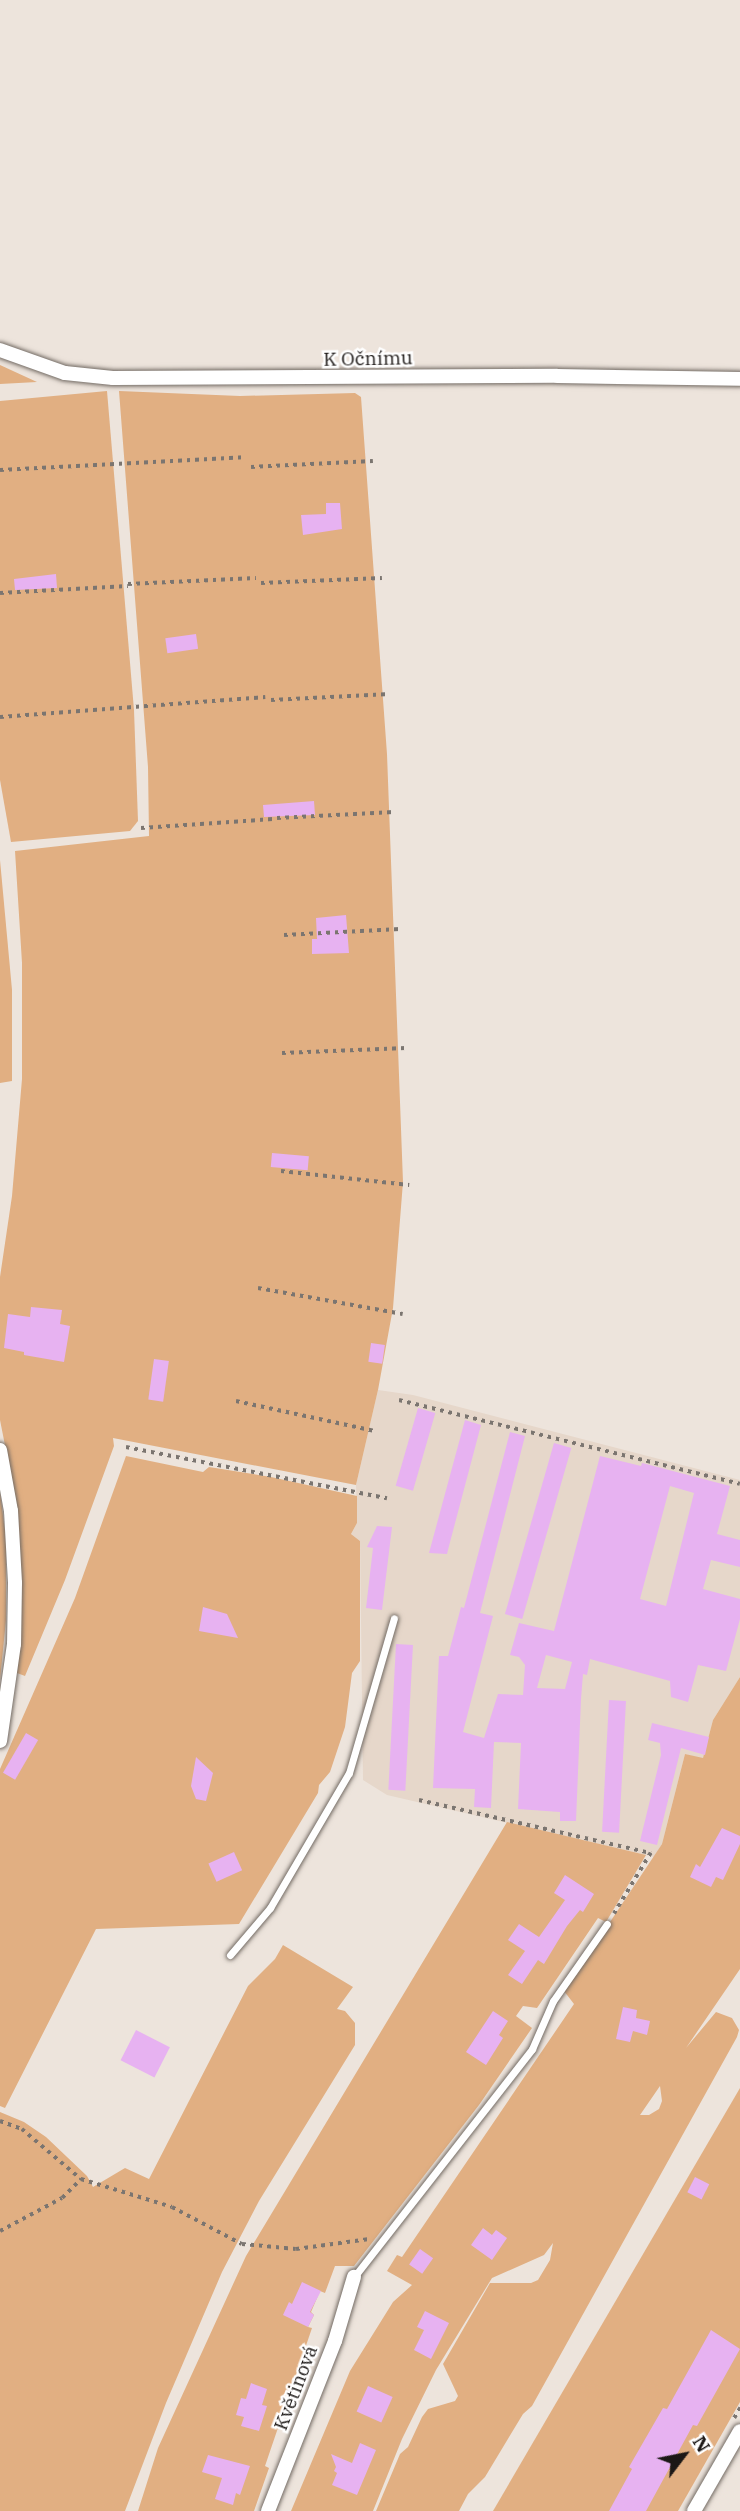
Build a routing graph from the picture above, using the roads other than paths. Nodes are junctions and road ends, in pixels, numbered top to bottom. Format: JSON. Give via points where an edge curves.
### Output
{"nodes":[{"id":1,"x":0,"y":350,"type":"edge"},
{"id":2,"x":740,"y":379,"type":"edge"},
{"id":3,"x":0,"y":1450,"type":"edge"},
{"id":4,"x":394,"y":1618,"type":"dead end"},
{"id":5,"x":0,"y":1741,"type":"edge"},
{"id":6,"x":607,"y":1924,"type":"road end"},
{"id":7,"x":230,"y":1955,"type":"dead end"},
{"id":8,"x":354,"y":2277,"type":"joint"},
{"id":9,"x":740,"y":2431,"type":"edge"},
{"id":10,"x":268,"y":2511,"type":"edge"},
{"id":11,"x":694,"y":2511,"type":"edge"}],
"edges":[{"from":1,"to":2,"type":"street","name":"K Očnímu","via":[[65,373],[113,378]]},
{"from":3,"to":5,"type":"street","via":[[14,1546],[15,1617]]},
{"from":4,"to":7,"type":"lane","via":[[349,1773],[270,1908]]},
{"from":6,"to":8,"type":"lane","via":[[553,2000],[532,2049]]},
{"from":8,"to":10,"type":"street","name":"Květinová","via":[[335,2341]]},
{"from":9,"to":11,"type":"street"}]}
